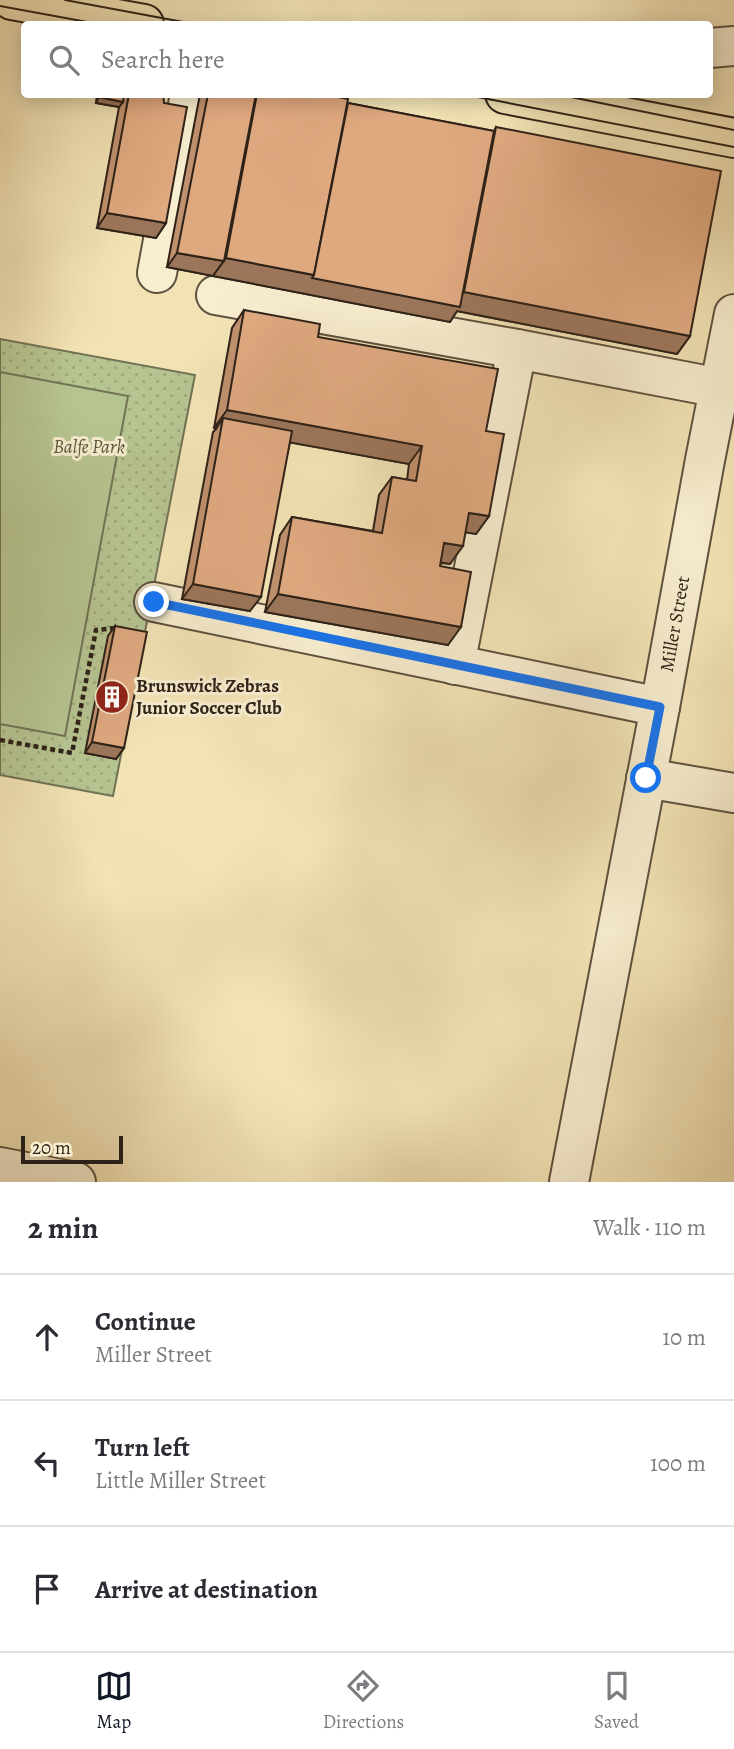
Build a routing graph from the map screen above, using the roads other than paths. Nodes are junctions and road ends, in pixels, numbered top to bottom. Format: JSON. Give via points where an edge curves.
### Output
{"nodes":[{"id":1,"x":14,"y":0,"type":"edge"},
{"id":2,"x":128,"y":21,"type":"edge"},
{"id":3,"x":734,"y":46,"type":"edge"},
{"id":4,"x":713,"y":48,"type":"edge"},
{"id":5,"x":189,"y":98,"type":"edge"},
{"id":6,"x":526,"y":98,"type":"edge"},
{"id":7,"x":734,"y":138,"type":"edge"},
{"id":8,"x":156,"y":273,"type":"dead end"},
{"id":9,"x":216,"y":295,"type":"dead end"},
{"id":10,"x":734,"y":314,"type":"edge"},
{"id":11,"x":517,"y":349,"type":"junction"},
{"id":12,"x":720,"y":387,"type":"junction"},
{"id":13,"x":154,"y":602,"type":"road end"},
{"id":14,"x":455,"y":664,"type":"junction"},
{"id":15,"x":660,"y":707,"type":"junction"},
{"id":16,"x":646,"y":778,"type":"junction"},
{"id":17,"x":734,"y":793,"type":"edge"},
{"id":18,"x":0,"y":1167,"type":"edge"},
{"id":19,"x":65,"y":1181,"type":"edge"},
{"id":20,"x":569,"y":1182,"type":"edge"}],
"edges":[{"from":1,"to":2,"type":"main road"},
{"from":3,"to":4,"type":"street"},
{"from":5,"to":8,"type":"street"},
{"from":6,"to":7,"type":"main road"},
{"from":9,"to":11,"type":"street"},
{"from":10,"to":12,"type":"street","name":"Miller Street"},
{"from":11,"to":12,"type":"street"},
{"from":11,"to":14,"type":"street"},
{"from":12,"to":15,"type":"street","name":"Miller Street"},
{"from":13,"to":14,"type":"street"},
{"from":14,"to":15,"type":"street"},
{"from":15,"to":16,"type":"street","name":"Miller Street"},
{"from":16,"to":17,"type":"street"},
{"from":16,"to":20,"type":"street","name":"Miller Street"},
{"from":18,"to":19,"type":"street"}]}
